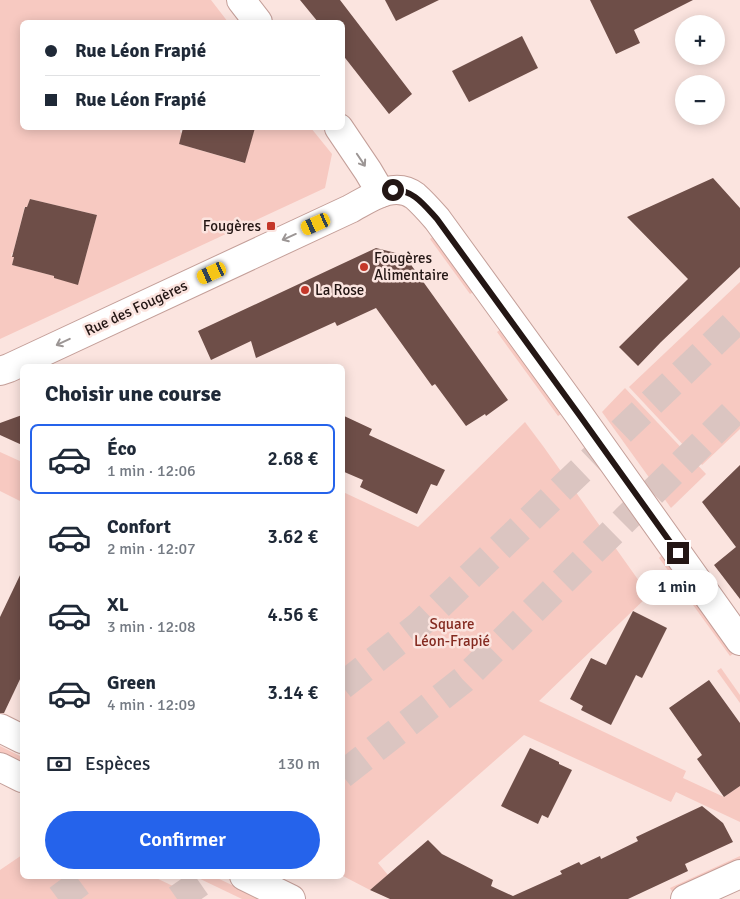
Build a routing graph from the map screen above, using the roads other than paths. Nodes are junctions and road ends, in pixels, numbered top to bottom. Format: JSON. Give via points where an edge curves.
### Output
{"nodes":[{"id":1,"x":241,"y":0,"type":"edge"},
{"id":2,"x":256,"y":20,"type":"edge"},
{"id":3,"x":340,"y":130,"type":"edge"},
{"id":4,"x":380,"y":193,"type":"junction"},
{"id":5,"x":0,"y":371,"type":"edge"},
{"id":6,"x":740,"y":641,"type":"edge"},
{"id":7,"x":0,"y":728,"type":"edge"},
{"id":8,"x":20,"y":738,"type":"edge"},
{"id":9,"x":0,"y":767,"type":"edge"},
{"id":10,"x":20,"y":777,"type":"edge"},
{"id":11,"x":740,"y":874,"type":"edge"},
{"id":12,"x":250,"y":879,"type":"edge"},
{"id":13,"x":291,"y":899,"type":"edge"},
{"id":14,"x":685,"y":899,"type":"edge"}],
"edges":[{"from":1,"to":2,"type":"street"},
{"from":3,"to":4,"type":"street","one_way":true},
{"from":4,"to":5,"type":"street","name":"Rue des Fougères","one_way":true},
{"from":4,"to":6,"type":"street","via":[[399,189],[413,195],[437,219]]},
{"from":7,"to":8,"type":"street"},
{"from":9,"to":10,"type":"street"},
{"from":11,"to":14,"type":"street"},
{"from":12,"to":13,"type":"street"}]}
